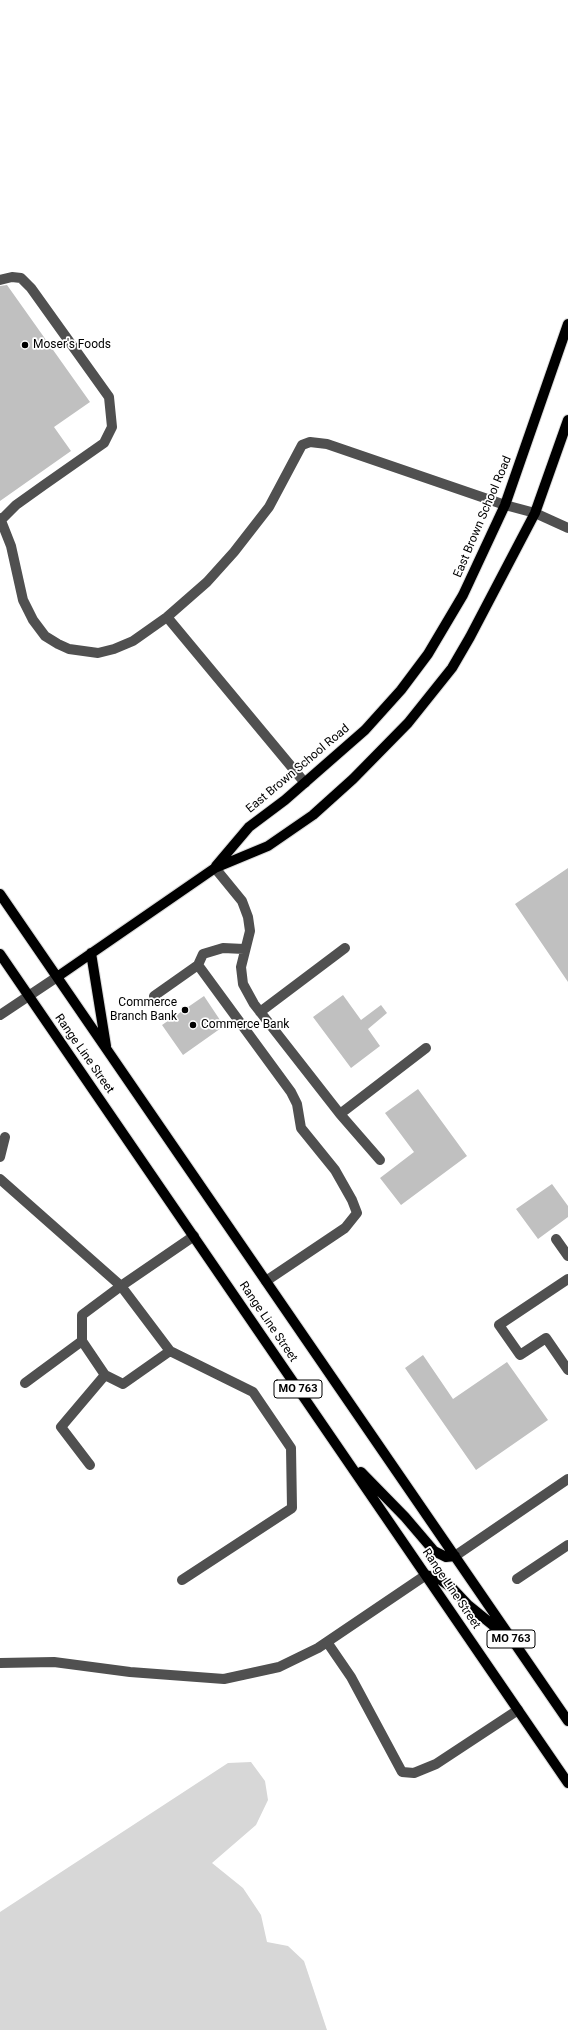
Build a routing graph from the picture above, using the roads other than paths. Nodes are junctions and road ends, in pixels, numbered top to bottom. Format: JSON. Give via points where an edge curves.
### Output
{"nodes":[{"id":1,"x":0,"y":280,"type":"edge"},
{"id":2,"x":568,"y":324,"type":"edge"},
{"id":3,"x":568,"y":420,"type":"edge"},
{"id":4,"x":505,"y":505,"type":"junction"},
{"id":5,"x":535,"y":513,"type":"junction"},
{"id":6,"x":0,"y":520,"type":"edge"},
{"id":7,"x":568,"y":528,"type":"edge"},
{"id":8,"x":166,"y":617,"type":"junction"},
{"id":9,"x":305,"y":783,"type":"junction"},
{"id":10,"x":215,"y":868,"type":"junction"},
{"id":11,"x":0,"y":894,"type":"edge"},
{"id":12,"x":345,"y":948,"type":"dead end"},
{"id":13,"x":244,"y":949,"type":"junction"},
{"id":14,"x":92,"y":953,"type":"junction"},
{"id":15,"x":0,"y":954,"type":"edge"},
{"id":16,"x":198,"y":965,"type":"junction"},
{"id":17,"x":57,"y":977,"type":"junction"},
{"id":18,"x":28,"y":996,"type":"junction"},
{"id":19,"x":154,"y":996,"type":"dead end"},
{"id":20,"x":260,"y":1012,"type":"junction"},
{"id":21,"x":0,"y":1015,"type":"edge"},
{"id":22,"x":426,"y":1048,"type":"dead end"},
{"id":23,"x":107,"y":1050,"type":"junction"},
{"id":24,"x":340,"y":1114,"type":"junction"},
{"id":25,"x":5,"y":1137,"type":"dead end"},
{"id":26,"x":0,"y":1157,"type":"edge"},
{"id":27,"x":380,"y":1160,"type":"dead end"},
{"id":28,"x":0,"y":1178,"type":"edge"},
{"id":29,"x":194,"y":1236,"type":"junction"},
{"id":30,"x":556,"y":1239,"type":"dead end"},
{"id":31,"x":568,"y":1256,"type":"edge"},
{"id":32,"x":568,"y":1279,"type":"edge"},
{"id":33,"x":266,"y":1281,"type":"junction"},
{"id":34,"x":121,"y":1286,"type":"junction"},
{"id":35,"x":82,"y":1341,"type":"junction"},
{"id":36,"x":170,"y":1351,"type":"junction"},
{"id":37,"x":568,"y":1370,"type":"edge"},
{"id":38,"x":105,"y":1374,"type":"junction"},
{"id":39,"x":25,"y":1383,"type":"dead end"},
{"id":40,"x":341,"y":1452,"type":"junction"},
{"id":41,"x":90,"y":1465,"type":"dead end"},
{"id":42,"x":568,"y":1479,"type":"edge"},
{"id":43,"x":568,"y":1545,"type":"edge"},
{"id":44,"x":455,"y":1556,"type":"junction"},
{"id":45,"x":426,"y":1575,"type":"junction"},
{"id":46,"x":517,"y":1579,"type":"dead end"},
{"id":47,"x":182,"y":1580,"type":"dead end"},
{"id":48,"x":327,"y":1642,"type":"junction"},
{"id":49,"x":514,"y":1643,"type":"junction"},
{"id":50,"x":0,"y":1663,"type":"edge"},
{"id":51,"x":518,"y":1710,"type":"junction"},
{"id":52,"x":568,"y":1721,"type":"edge"},
{"id":53,"x":568,"y":1783,"type":"edge"}],
"edges":[{"from":1,"to":6,"type":"street","via":[[21,278],[31,288],[109,397],[112,427],[104,443]]},
{"from":2,"to":4,"type":"main road","name":"East Brown School Road"},
{"from":3,"to":5,"type":"main road","name":"East Brown School Road"},
{"from":4,"to":5,"type":"street"},
{"from":4,"to":8,"type":"street","via":[[327,444],[310,442],[302,445],[269,507],[234,552],[207,582]]},
{"from":4,"to":9,"type":"main road","name":"East Brown School Road","via":[[464,595],[428,654],[401,690],[365,730]]},
{"from":5,"to":7,"type":"street"},
{"from":5,"to":10,"type":"main road","name":"East Brown School Road","via":[[452,668],[408,723],[313,814],[268,846]]},
{"from":6,"to":8,"type":"street","via":[[12,546],[23,600],[41,631],[58,644],[84,652],[98,653],[114,649],[133,641]]},
{"from":8,"to":9,"type":"street"},
{"from":9,"to":10,"type":"main road","name":"East Brown School Road","via":[[249,827]]},
{"from":10,"to":13,"type":"street","via":[[242,901],[248,917],[250,931]]},
{"from":10,"to":14,"type":"main road","name":"East Brown School Road"},
{"from":11,"to":17,"type":"main road","name":"Range Line Street","number":"MO 763"},
{"from":12,"to":20,"type":"street"},
{"from":13,"to":16,"type":"street","via":[[222,948],[203,954]]},
{"from":13,"to":20,"type":"street","via":[[241,967],[243,984]]},
{"from":14,"to":17,"type":"main road","name":"East Brown School Road"},
{"from":14,"to":23,"type":"main road"},
{"from":15,"to":18,"type":"main road","name":"Range Line Street","number":"MO 763"},
{"from":16,"to":19,"type":"street"},
{"from":16,"to":33,"type":"street","via":[[291,1092],[297,1104],[301,1128],[335,1170],[357,1213],[345,1228]]},
{"from":17,"to":18,"type":"street","name":"East Brown School Road"},
{"from":17,"to":23,"type":"main road","name":"Range Line Street","number":"MO 763"},
{"from":18,"to":21,"type":"street","name":"East Brown School Road"},
{"from":18,"to":29,"type":"main road","name":"Range Line Street","number":"MO 763"},
{"from":20,"to":24,"type":"street"},
{"from":22,"to":24,"type":"street"},
{"from":23,"to":33,"type":"main road","name":"Range Line Street","number":"MO 763"},
{"from":24,"to":27,"type":"street"},
{"from":25,"to":26,"type":"street"},
{"from":28,"to":34,"type":"street"},
{"from":29,"to":34,"type":"street"},
{"from":29,"to":40,"type":"main road","name":"Range Line Street","number":"MO 763"},
{"from":30,"to":31,"type":"street"},
{"from":32,"to":37,"type":"street","via":[[499,1326],[520,1355],[546,1338]]},
{"from":33,"to":44,"type":"main road","name":"Range Line Street","number":"MO 763"},
{"from":34,"to":35,"type":"street","via":[[82,1315]]},
{"from":34,"to":36,"type":"street"},
{"from":35,"to":38,"type":"street"},
{"from":35,"to":39,"type":"street"},
{"from":36,"to":38,"type":"street","via":[[123,1384]]},
{"from":36,"to":47,"type":"street","via":[[253,1392],[291,1448],[292,1508]]},
{"from":38,"to":41,"type":"street","via":[[61,1427]]},
{"from":40,"to":44,"type":"main road","via":[[405,1517],[434,1551],[446,1557]]},
{"from":40,"to":45,"type":"main road","name":"Range Line Street","number":"MO 763"},
{"from":42,"to":44,"type":"street"},
{"from":43,"to":46,"type":"street"},
{"from":44,"to":49,"type":"main road","name":"Range Line Street","number":"MO 763"},
{"from":45,"to":48,"type":"street"},
{"from":45,"to":49,"type":"main road","via":[[439,1579],[452,1588],[468,1605]]},
{"from":45,"to":51,"type":"main road","name":"Range Line Street","number":"MO 763"},
{"from":48,"to":50,"type":"street","via":[[279,1667],[224,1679],[130,1672],[54,1662]]},
{"from":48,"to":51,"type":"street","via":[[351,1678],[402,1772],[414,1773],[436,1764]]},
{"from":49,"to":52,"type":"main road","name":"Range Line Street","number":"MO 763"},
{"from":51,"to":53,"type":"main road","name":"Range Line Street","number":"MO 763"}]}
